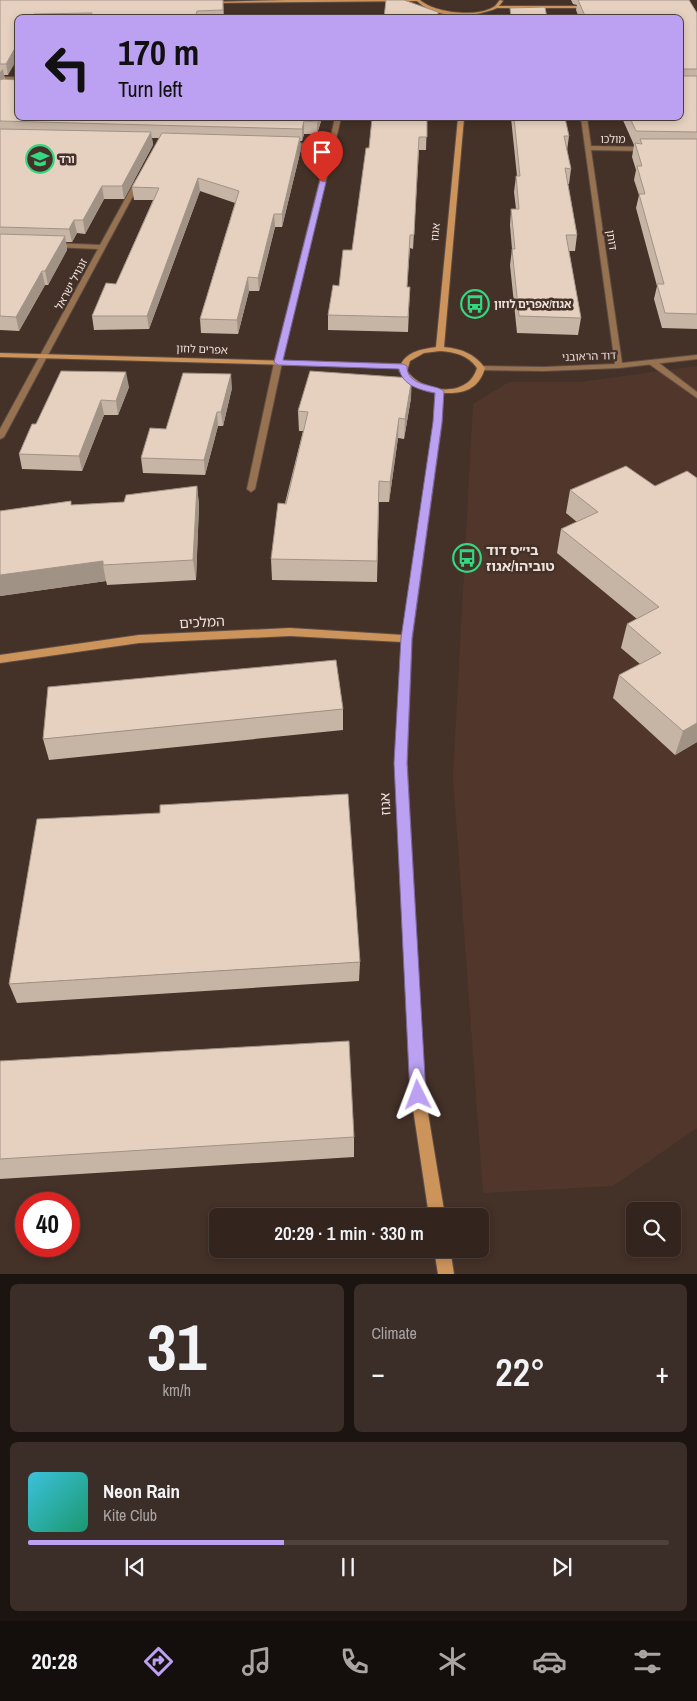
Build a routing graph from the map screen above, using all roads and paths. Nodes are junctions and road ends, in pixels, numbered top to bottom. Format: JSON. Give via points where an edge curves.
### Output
{"nodes":[{"id":1,"x":418,"y":0,"type":"edge"},
{"id":2,"x":501,"y":0,"type":"edge"},
{"id":3,"x":221,"y":1,"type":"edge"},
{"id":4,"x":201,"y":2,"type":"edge"},
{"id":5,"x":498,"y":6,"type":"junction"},
{"id":6,"x":598,"y":7,"type":"edge"},
{"id":7,"x":454,"y":15,"type":"edge"},
{"id":8,"x":464,"y":15,"type":"edge"},
{"id":9,"x":0,"y":78,"type":"edge"},
{"id":10,"x":15,"y":79,"type":"edge"},
{"id":11,"x":15,"y":80,"type":"edge"},
{"id":12,"x":4,"y":86,"type":"edge"},
{"id":13,"x":338,"y":120,"type":"edge"},
{"id":14,"x":461,"y":120,"type":"edge"},
{"id":15,"x":584,"y":120,"type":"edge"},
{"id":16,"x":284,"y":144,"type":"edge"},
{"id":17,"x":331,"y":146,"type":"junction"},
{"id":18,"x":589,"y":148,"type":"junction"},
{"id":19,"x":658,"y":149,"type":"edge"},
{"id":20,"x":142,"y":174,"type":"edge"},
{"id":21,"x":47,"y":245,"type":"edge"},
{"id":22,"x":103,"y":247,"type":"junction"},
{"id":23,"x":440,"y":349,"type":"junction"},
{"id":24,"x":0,"y":354,"type":"edge"},
{"id":25,"x":44,"y":356,"type":"junction"},
{"id":26,"x":697,"y":357,"type":"edge"},
{"id":27,"x":278,"y":362,"type":"junction"},
{"id":28,"x":652,"y":362,"type":"junction"},
{"id":29,"x":403,"y":366,"type":"junction"},
{"id":30,"x":619,"y":366,"type":"junction"},
{"id":31,"x":481,"y":368,"type":"junction"},
{"id":32,"x":683,"y":385,"type":"junction"},
{"id":33,"x":697,"y":385,"type":"edge"},
{"id":34,"x":440,"y":391,"type":"junction"},
{"id":35,"x":697,"y":396,"type":"edge"},
{"id":36,"x":0,"y":437,"type":"edge"},
{"id":37,"x":251,"y":489,"type":"dead end"},
{"id":38,"x":407,"y":638,"type":"junction"},
{"id":39,"x":0,"y":659,"type":"edge"},
{"id":40,"x":436,"y":1208,"type":"edge"},
{"id":41,"x":443,"y":1258,"type":"edge"},
{"id":42,"x":446,"y":1274,"type":"edge"}],
"edges":[{"from":1,"to":3,"type":"street"},
{"from":1,"to":7,"type":"street","via":[[429,9]]},
{"from":2,"to":5,"type":"street"},
{"from":3,"to":4,"type":"street"},
{"from":5,"to":6,"type":"street"},
{"from":5,"to":8,"type":"street"},
{"from":9,"to":10,"type":"street"},
{"from":11,"to":12,"type":"street"},
{"from":13,"to":17,"type":"street"},
{"from":14,"to":23,"type":"street","name":"אגוז"},
{"from":15,"to":18,"type":"street","name":"דותן"},
{"from":16,"to":17,"type":"street"},
{"from":17,"to":27,"type":"street"},
{"from":18,"to":19,"type":"street","name":"מולכו"},
{"from":18,"to":30,"type":"street","name":"דותן"},
{"from":20,"to":22,"type":"street","name":"זנגויל ישראל"},
{"from":21,"to":22,"type":"street"},
{"from":22,"to":25,"type":"street","name":"זנגויל ישראל"},
{"from":23,"to":29,"type":"street","via":[[415,354]]},
{"from":23,"to":31,"type":"street","via":[[471,356]]},
{"from":24,"to":25,"type":"street","name":"אפרים לוזון"},
{"from":25,"to":27,"type":"street","name":"אפרים לוזון"},
{"from":25,"to":36,"type":"street","name":"זנגויל ישראל"},
{"from":26,"to":28,"type":"street","name":"דוד הראובני"},
{"from":27,"to":29,"type":"street","name":"אפרים לוזון"},
{"from":27,"to":37,"type":"street"},
{"from":28,"to":30,"type":"street","name":"דוד הראובני"},
{"from":28,"to":32,"type":"street"},
{"from":29,"to":34,"type":"street","via":[[409,380]]},
{"from":30,"to":31,"type":"street","name":"דוד הראובני"},
{"from":31,"to":34,"type":"street","via":[[478,380],[471,385]]},
{"from":32,"to":33,"type":"street"},
{"from":32,"to":35,"type":"street"},
{"from":34,"to":38,"type":"street","name":"אגוז"},
{"from":38,"to":39,"type":"street","name":"המלכים","via":[[290,632],[139,639]]},
{"from":38,"to":40,"type":"street","name":"אגוז","via":[[401,763],[418,1095]]},
{"from":41,"to":42,"type":"street"}]}
